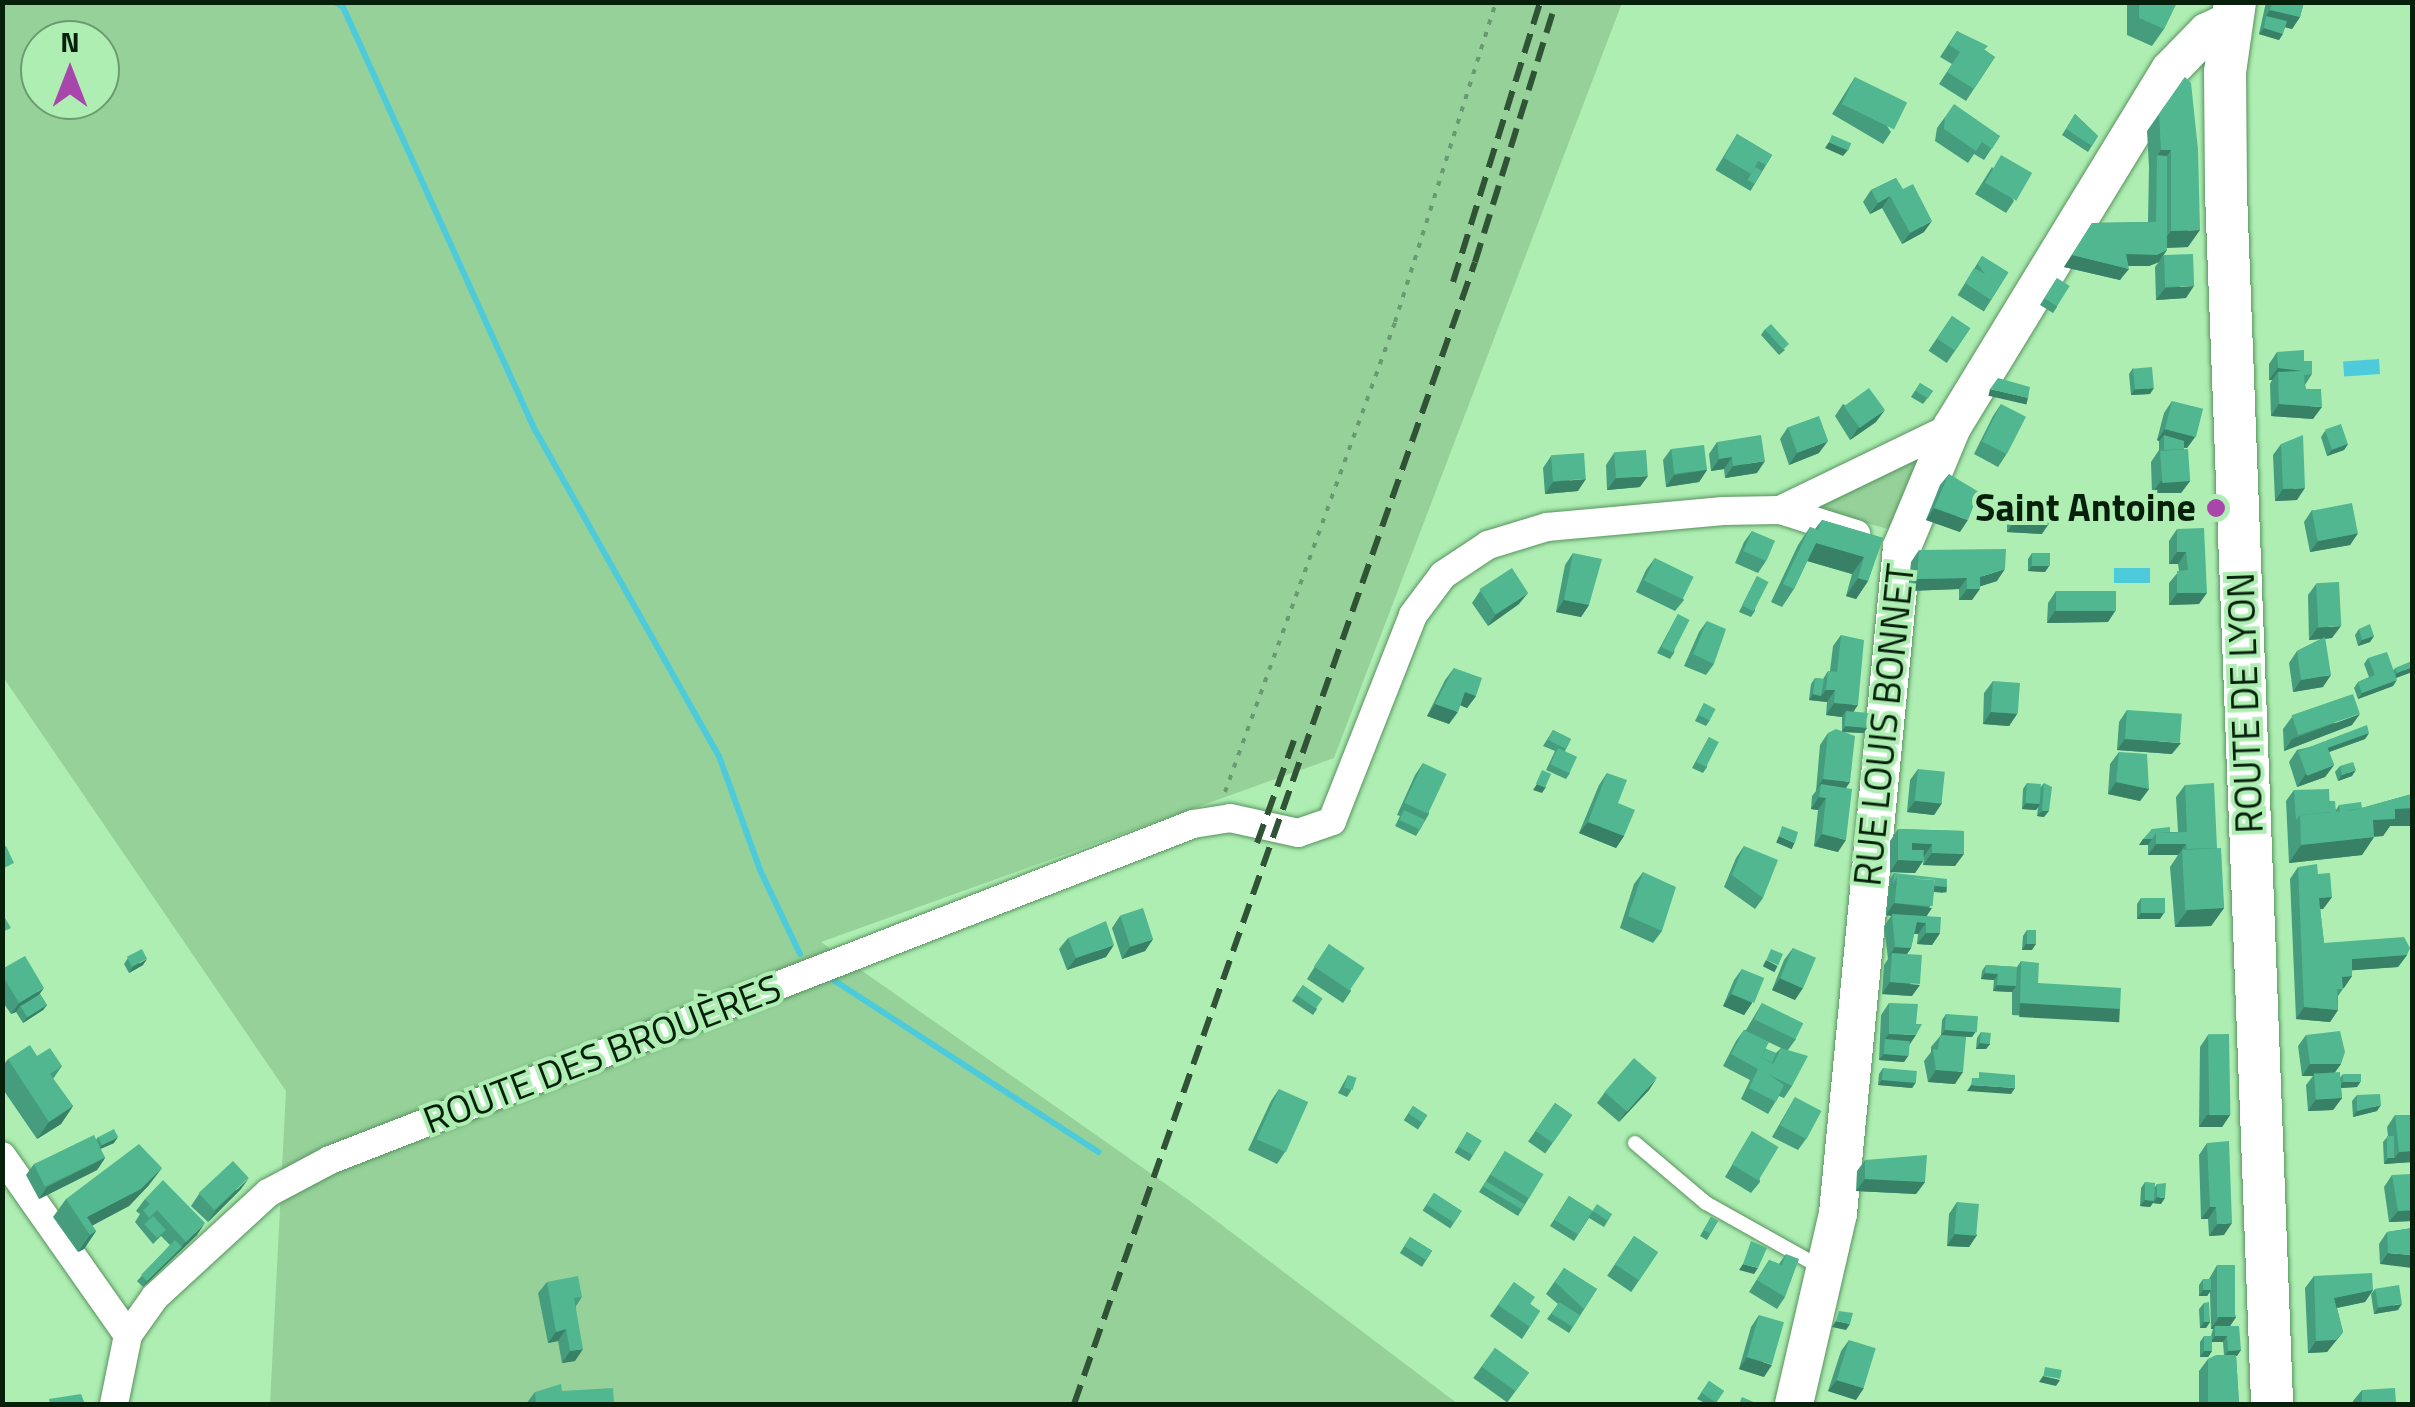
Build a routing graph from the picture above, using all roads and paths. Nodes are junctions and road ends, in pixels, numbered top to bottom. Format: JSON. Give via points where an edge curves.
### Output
{"nodes":[{"id":1,"x":1496,"y":2,"type":"edge"},
{"id":2,"x":2233,"y":12,"type":"edge"},
{"id":3,"x":1952,"y":427,"type":"junction"},
{"id":4,"x":1780,"y":510,"type":"junction"},
{"id":5,"x":1902,"y":547,"type":"junction"},
{"id":6,"x":1203,"y":822,"type":"junction"},
{"id":7,"x":1635,"y":1143,"type":"dead end"},
{"id":8,"x":2,"y":1156,"type":"edge"},
{"id":9,"x":1830,"y":1272,"type":"junction"},
{"id":10,"x":128,"y":1335,"type":"junction"},
{"id":11,"x":114,"y":1404,"type":"edge"},
{"id":12,"x":1794,"y":1404,"type":"edge"},
{"id":13,"x":2272,"y":1404,"type":"edge"}],
"edges":[{"from":1,"to":6,"type":"path","via":[[1395,322]]},
{"from":2,"to":3,"type":"street","name":"RUE LOUIS BONNET","via":[[2170,70]]},
{"from":2,"to":13,"type":"main road","name":"ROUTE DE LYON","via":[[2225,72],[2229,296]]},
{"from":3,"to":4,"type":"street"},
{"from":3,"to":5,"type":"street","name":"RUE LOUIS BONNET"},
{"from":4,"to":5,"type":"street"},
{"from":4,"to":6,"type":"street","via":[[1547,527],[1488,545],[1442,575],[1413,615],[1332,821],[1298,833]]},
{"from":5,"to":9,"type":"street","name":"RUE LOUIS BONNET"},
{"from":6,"to":10,"type":"street","name":"ROUTE DES BROUÈRES","via":[[330,1160],[268,1193],[214,1238],[155,1297]]},
{"from":7,"to":9,"type":"lane","via":[[1706,1203]]},
{"from":8,"to":10,"type":"street"},
{"from":9,"to":12,"type":"street","name":"RUE LOUIS BONNET"},
{"from":10,"to":11,"type":"street","name":"ROUTE DES BROUÈRES"}]}
